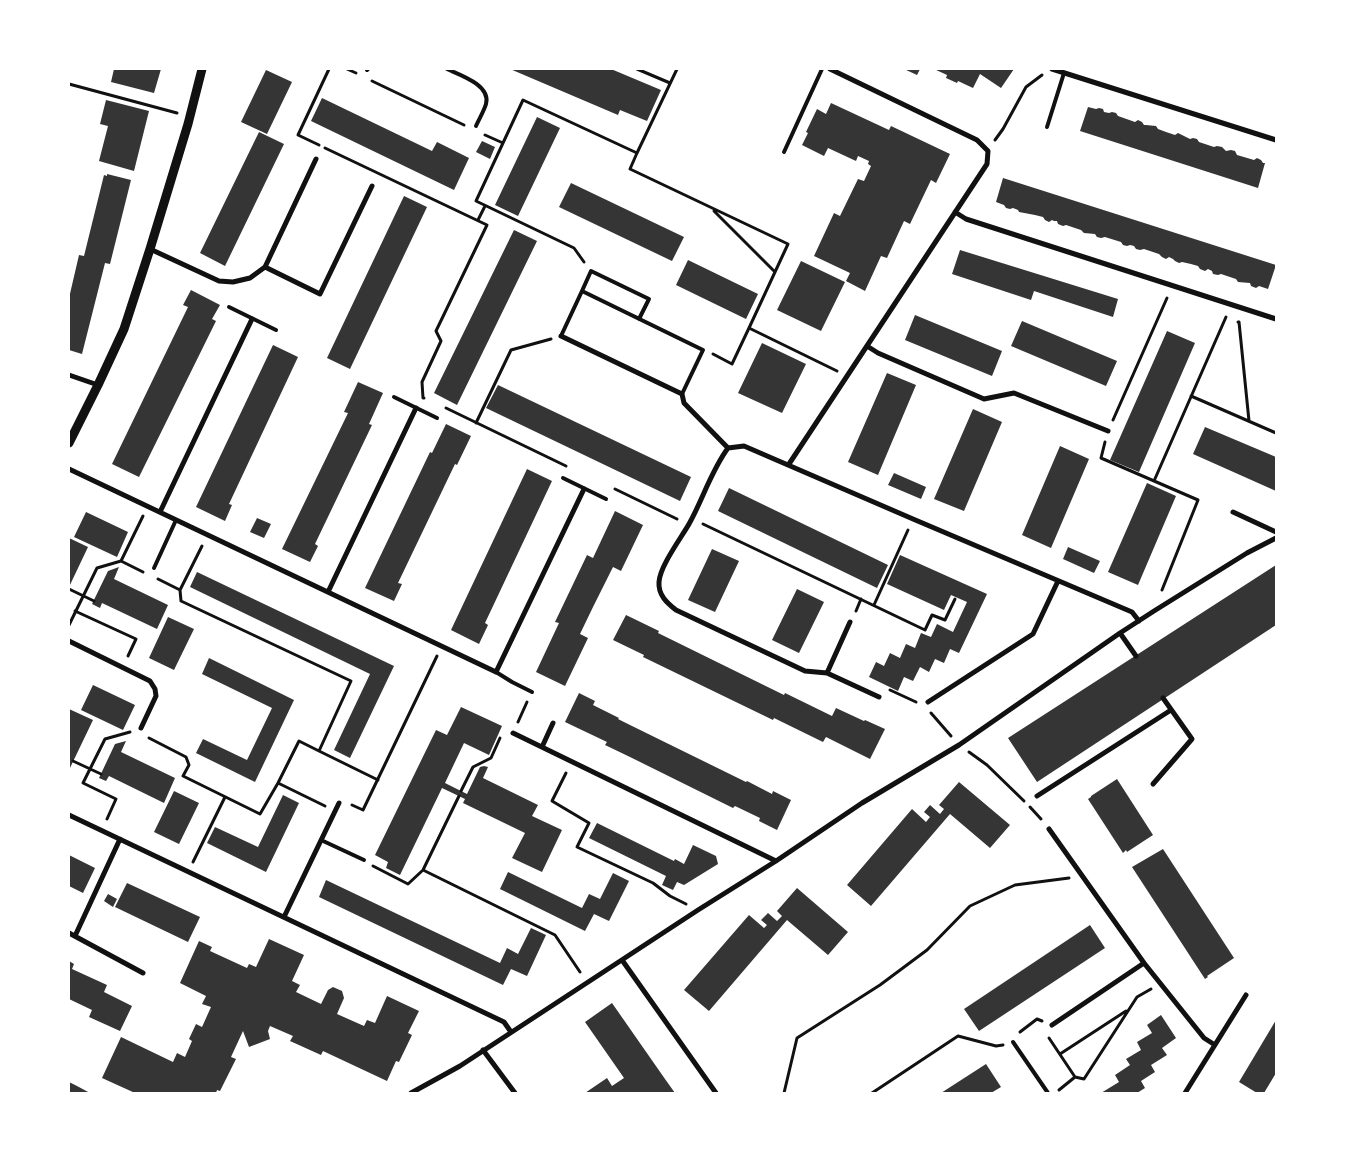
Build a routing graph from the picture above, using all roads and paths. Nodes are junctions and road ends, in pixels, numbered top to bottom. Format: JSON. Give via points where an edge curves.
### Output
{"nodes":[{"id":1,"x":202,"y":69,"type":"edge"},
{"id":2,"x":329,"y":69,"type":"edge"},
{"id":3,"x":348,"y":69,"type":"edge"},
{"id":4,"x":447,"y":69,"type":"edge"},
{"id":5,"x":636,"y":69,"type":"edge"},
{"id":6,"x":677,"y":69,"type":"edge"},
{"id":7,"x":822,"y":69,"type":"edge"},
{"id":8,"x":830,"y":69,"type":"edge"},
{"id":9,"x":1052,"y":69,"type":"edge"},
{"id":10,"x":1044,"y":73,"type":"dead end"},
{"id":11,"x":1064,"y":73,"type":"junction"},
{"id":12,"x":670,"y":83,"type":"junction"},
{"id":13,"x":69,"y":84,"type":"edge"},
{"id":14,"x":190,"y":116,"type":"junction"},
{"id":15,"x":466,"y":126,"type":"dead end"},
{"id":16,"x":476,"y":126,"type":"dead end"},
{"id":17,"x":1046,"y":127,"type":"dead end"},
{"id":18,"x":481,"y":133,"type":"dead end"},
{"id":19,"x":298,"y":135,"type":"dead end"},
{"id":20,"x":1276,"y":140,"type":"edge"},
{"id":21,"x":503,"y":143,"type":"junction"},
{"id":22,"x":988,"y":151,"type":"junction"},
{"id":23,"x":784,"y":152,"type":"dead end"},
{"id":24,"x":637,"y":153,"type":"junction"},
{"id":25,"x":316,"y":159,"type":"dead end"},
{"id":26,"x":372,"y":186,"type":"dead end"},
{"id":27,"x":485,"y":206,"type":"junction"},
{"id":28,"x":711,"y":208,"type":"junction"},
{"id":29,"x":955,"y":212,"type":"junction"},
{"id":30,"x":462,"y":213,"type":"dead end"},
{"id":31,"x":478,"y":220,"type":"junction"},
{"id":32,"x":150,"y":249,"type":"junction"},
{"id":33,"x":265,"y":267,"type":"junction"},
{"id":34,"x":591,"y":272,"type":"junction"},
{"id":35,"x":775,"y":272,"type":"junction"},
{"id":36,"x":1173,"y":286,"type":"junction"},
{"id":37,"x":582,"y":291,"type":"junction"},
{"id":38,"x":1231,"y":305,"type":"junction"},
{"id":39,"x":229,"y":307,"type":"dead end"},
{"id":40,"x":1226,"y":318,"type":"junction"},
{"id":41,"x":252,"y":319,"type":"junction"},
{"id":42,"x":639,"y":319,"type":"junction"},
{"id":43,"x":1276,"y":320,"type":"edge"},
{"id":44,"x":750,"y":328,"type":"junction"},
{"id":45,"x":276,"y":330,"type":"dead end"},
{"id":46,"x":561,"y":336,"type":"junction"},
{"id":47,"x":867,"y":346,"type":"junction"},
{"id":48,"x":703,"y":350,"type":"junction"},
{"id":49,"x":69,"y":375,"type":"edge"},
{"id":50,"x":847,"y":376,"type":"junction"},
{"id":51,"x":98,"y":385,"type":"junction"},
{"id":52,"x":682,"y":394,"type":"junction"},
{"id":53,"x":1192,"y":396,"type":"junction"},
{"id":54,"x":394,"y":397,"type":"dead end"},
{"id":55,"x":432,"y":402,"type":"dead end"},
{"id":56,"x":441,"y":406,"type":"dead end"},
{"id":57,"x":416,"y":408,"type":"junction"},
{"id":58,"x":437,"y":418,"type":"dead end"},
{"id":59,"x":1249,"y":421,"type":"junction"},
{"id":60,"x":476,"y":423,"type":"junction"},
{"id":61,"x":1108,"y":431,"type":"junction"},
{"id":62,"x":1276,"y":434,"type":"edge"},
{"id":63,"x":69,"y":442,"type":"edge"},
{"id":64,"x":728,"y":448,"type":"junction"},
{"id":65,"x":789,"y":464,"type":"junction"},
{"id":66,"x":573,"y":468,"type":"dead end"},
{"id":67,"x":69,"y":469,"type":"edge"},
{"id":68,"x":563,"y":478,"type":"dead end"},
{"id":69,"x":1154,"y":481,"type":"junction"},
{"id":70,"x":608,"y":486,"type":"dead end"},
{"id":71,"x":584,"y":488,"type":"junction"},
{"id":72,"x":606,"y":499,"type":"dead end"},
{"id":73,"x":147,"y":506,"type":"junction"},
{"id":74,"x":160,"y":512,"type":"junction"},
{"id":75,"x":1233,"y":512,"type":"dead end"},
{"id":76,"x":692,"y":518,"type":"junction"},
{"id":77,"x":913,"y":519,"type":"junction"},
{"id":78,"x":176,"y":520,"type":"junction"},
{"id":79,"x":689,"y":524,"type":"junction"},
{"id":80,"x":1276,"y":532,"type":"edge"},
{"id":81,"x":207,"y":535,"type":"junction"},
{"id":82,"x":1276,"y":538,"type":"edge"},
{"id":83,"x":121,"y":561,"type":"junction"},
{"id":84,"x":154,"y":568,"type":"dead end"},
{"id":85,"x":146,"y":574,"type":"dead end"},
{"id":86,"x":155,"y":578,"type":"dead end"},
{"id":87,"x":1058,"y":581,"type":"junction"},
{"id":88,"x":69,"y":589,"type":"edge"},
{"id":89,"x":180,"y":590,"type":"junction"},
{"id":90,"x":328,"y":592,"type":"junction"},
{"id":91,"x":955,"y":600,"type":"dead end"},
{"id":92,"x":94,"y":601,"type":"dead end"},
{"id":93,"x":874,"y":605,"type":"junction"},
{"id":94,"x":76,"y":611,"type":"junction"},
{"id":95,"x":1154,"y":611,"type":"junction"},
{"id":96,"x":1139,"y":621,"type":"junction"},
{"id":97,"x":850,"y":622,"type":"dead end"},
{"id":98,"x":69,"y":625,"type":"edge"},
{"id":99,"x":1120,"y":633,"type":"junction"},
{"id":100,"x":69,"y":641,"type":"edge"},
{"id":101,"x":442,"y":646,"type":"junction"},
{"id":102,"x":1136,"y":656,"type":"dead end"},
{"id":103,"x":122,"y":668,"type":"junction"},
{"id":104,"x":496,"y":672,"type":"junction"},
{"id":105,"x":827,"y":673,"type":"junction"},
{"id":106,"x":532,"y":692,"type":"dead end"},
{"id":107,"x":878,"y":698,"type":"dead end"},
{"id":108,"x":1164,"y":698,"type":"dead end"},
{"id":109,"x":928,"y":702,"type":"dead end"},
{"id":110,"x":1171,"y":710,"type":"junction"},
{"id":111,"x":553,"y":723,"type":"dead end"},
{"id":112,"x":141,"y":728,"type":"dead end"},
{"id":113,"x":134,"y":731,"type":"dead end"},
{"id":114,"x":513,"y":733,"type":"dead end"},
{"id":115,"x":147,"y":737,"type":"dead end"},
{"id":116,"x":959,"y":745,"type":"junction"},
{"id":117,"x":542,"y":747,"type":"junction"},
{"id":118,"x":319,"y":751,"type":"junction"},
{"id":119,"x":491,"y":758,"type":"dead end"},
{"id":120,"x":73,"y":761,"type":"dead end"},
{"id":121,"x":572,"y":762,"type":"junction"},
{"id":122,"x":101,"y":774,"type":"dead end"},
{"id":123,"x":378,"y":780,"type":"junction"},
{"id":124,"x":278,"y":783,"type":"junction"},
{"id":125,"x":1153,"y":784,"type":"dead end"},
{"id":126,"x":461,"y":791,"type":"dead end"},
{"id":127,"x":459,"y":796,"type":"dead end"},
{"id":128,"x":1037,"y":796,"type":"dead end"},
{"id":129,"x":225,"y":797,"type":"junction"},
{"id":130,"x":339,"y":803,"type":"dead end"},
{"id":131,"x":364,"y":810,"type":"dead end"},
{"id":132,"x":335,"y":811,"type":"junction"},
{"id":133,"x":69,"y":815,"type":"edge"},
{"id":134,"x":1050,"y":829,"type":"joint"},
{"id":135,"x":101,"y":830,"type":"junction"},
{"id":136,"x":120,"y":839,"type":"junction"},
{"id":137,"x":321,"y":840,"type":"junction"},
{"id":138,"x":364,"y":860,"type":"joint"},
{"id":139,"x":776,"y":861,"type":"junction"},
{"id":140,"x":423,"y":870,"type":"junction"},
{"id":141,"x":188,"y":872,"type":"junction"},
{"id":142,"x":1070,"y":878,"type":"dead end"},
{"id":143,"x":698,"y":910,"type":"junction"},
{"id":144,"x":284,"y":917,"type":"junction"},
{"id":145,"x":69,"y":934,"type":"edge"},
{"id":146,"x":74,"y":936,"type":"junction"},
{"id":147,"x":622,"y":960,"type":"junction"},
{"id":148,"x":1144,"y":963,"type":"junction"},
{"id":149,"x":143,"y":973,"type":"dead end"},
{"id":150,"x":587,"y":982,"type":"junction"},
{"id":151,"x":1161,"y":984,"type":"junction"},
{"id":152,"x":1246,"y":995,"type":"dead end"},
{"id":153,"x":1129,"y":1009,"type":"junction"},
{"id":154,"x":1037,"y":1019,"type":"junction"},
{"id":155,"x":1052,"y":1025,"type":"joint"},
{"id":156,"x":1042,"y":1026,"type":"dead end"},
{"id":157,"x":512,"y":1032,"type":"junction"},
{"id":158,"x":1046,"y":1033,"type":"dead end"},
{"id":159,"x":1014,"y":1042,"type":"junction"},
{"id":160,"x":1215,"y":1045,"type":"junction"},
{"id":161,"x":483,"y":1050,"type":"junction"},
{"id":162,"x":1060,"y":1054,"type":"junction"},
{"id":163,"x":1075,"y":1077,"type":"junction"},
{"id":164,"x":411,"y":1093,"type":"edge"},
{"id":165,"x":515,"y":1093,"type":"edge"},
{"id":166,"x":716,"y":1093,"type":"edge"},
{"id":167,"x":784,"y":1093,"type":"edge"},
{"id":168,"x":872,"y":1093,"type":"edge"},
{"id":169,"x":1048,"y":1093,"type":"edge"},
{"id":170,"x":1054,"y":1093,"type":"edge"},
{"id":171,"x":1185,"y":1093,"type":"edge"}],
"edges":[{"from":1,"to":14,"type":"street"},
{"from":2,"to":19,"type":"path"},
{"from":3,"to":15,"type":"path"},
{"from":4,"to":16,"type":"lane","via":[[476,82],[485,94],[487,102]]},
{"from":5,"to":12,"type":"path"},
{"from":6,"to":12,"type":"path"},
{"from":7,"to":23,"type":"lane"},
{"from":8,"to":22,"type":"street","via":[[977,140]]},
{"from":9,"to":11,"type":"street"},
{"from":10,"to":22,"type":"path","via":[[1026,87]]},
{"from":11,"to":17,"type":"lane"},
{"from":11,"to":20,"type":"street"},
{"from":12,"to":24,"type":"path"},
{"from":13,"to":14,"type":"path"},
{"from":14,"to":32,"type":"street"},
{"from":18,"to":21,"type":"path"},
{"from":21,"to":24,"type":"path","via":[[523,100]]},
{"from":21,"to":27,"type":"path","via":[[476,201]]},
{"from":22,"to":29,"type":"street","via":[[986,164]]},
{"from":24,"to":28,"type":"path","via":[[630,169]]},
{"from":25,"to":33,"type":"street"},
{"from":26,"to":33,"type":"street","via":[[320,294]]},
{"from":27,"to":31,"type":"path"},
{"from":27,"to":34,"type":"path","via":[[574,248]]},
{"from":28,"to":35,"type":"path"},
{"from":28,"to":35,"type":"path","via":[[788,244]]},
{"from":29,"to":36,"type":"street","via":[[966,219]]},
{"from":29,"to":47,"type":"street"},
{"from":30,"to":31,"type":"path"},
{"from":31,"to":55,"type":"path","via":[[488,225],[436,331],[441,342],[422,382],[423,398]]},
{"from":32,"to":33,"type":"street","via":[[219,281],[250,278]]},
{"from":32,"to":51,"type":"street","via":[[124,329]]},
{"from":34,"to":37,"type":"lane"},
{"from":34,"to":42,"type":"lane","via":[[649,299]]},
{"from":35,"to":44,"type":"path"},
{"from":36,"to":38,"type":"street"},
{"from":36,"to":61,"type":"path"},
{"from":37,"to":42,"type":"lane"},
{"from":37,"to":46,"type":"lane"},
{"from":38,"to":40,"type":"path"},
{"from":38,"to":43,"type":"street"},
{"from":39,"to":41,"type":"lane"},
{"from":40,"to":53,"type":"path"},
{"from":40,"to":59,"type":"path","via":[[1239,322]]},
{"from":41,"to":45,"type":"lane"},
{"from":41,"to":74,"type":"street"},
{"from":42,"to":48,"type":"lane"},
{"from":44,"to":48,"type":"path","via":[[732,364]]},
{"from":44,"to":50,"type":"path"},
{"from":46,"to":52,"type":"street"},
{"from":46,"to":60,"type":"path","via":[[510,350]]},
{"from":47,"to":50,"type":"street"},
{"from":47,"to":61,"type":"street","via":[[984,399],[1014,393]]},
{"from":48,"to":52,"type":"lane"},
{"from":49,"to":51,"type":"street"},
{"from":50,"to":65,"type":"street"},
{"from":51,"to":63,"type":"street"},
{"from":52,"to":64,"type":"street","via":[[684,403]]},
{"from":53,"to":59,"type":"path"},
{"from":53,"to":69,"type":"path"},
{"from":54,"to":57,"type":"lane"},
{"from":56,"to":60,"type":"path"},
{"from":57,"to":58,"type":"lane"},
{"from":57,"to":90,"type":"street"},
{"from":59,"to":62,"type":"path"},
{"from":60,"to":66,"type":"path"},
{"from":61,"to":69,"type":"path","via":[[1101,458]]},
{"from":64,"to":65,"type":"street","via":[[744,446]]},
{"from":64,"to":76,"type":"street"},
{"from":65,"to":77,"type":"street"},
{"from":67,"to":73,"type":"street"},
{"from":68,"to":71,"type":"lane"},
{"from":69,"to":95,"type":"path","via":[[1198,500]]},
{"from":70,"to":79,"type":"path"},
{"from":71,"to":72,"type":"lane"},
{"from":71,"to":104,"type":"street"},
{"from":73,"to":74,"type":"street"},
{"from":73,"to":83,"type":"path"},
{"from":74,"to":78,"type":"street"},
{"from":75,"to":80,"type":"street"},
{"from":76,"to":79,"type":"street"},
{"from":76,"to":93,"type":"path"},
{"from":77,"to":87,"type":"street"},
{"from":77,"to":93,"type":"path"},
{"from":78,"to":81,"type":"street"},
{"from":78,"to":84,"type":"lane"},
{"from":79,"to":105,"type":"street","via":[[662,572],[659,582],[665,601],[676,610],[805,671]]},
{"from":81,"to":89,"type":"path"},
{"from":81,"to":90,"type":"street"},
{"from":82,"to":95,"type":"street"},
{"from":83,"to":85,"type":"path"},
{"from":83,"to":94,"type":"path","via":[[97,568]]},
{"from":86,"to":89,"type":"path"},
{"from":87,"to":96,"type":"street","via":[[1132,612]]},
{"from":87,"to":109,"type":"street","via":[[1033,634]]},
{"from":88,"to":92,"type":"path"},
{"from":89,"to":118,"type":"path","via":[[181,601],[351,681]]},
{"from":90,"to":101,"type":"street"},
{"from":91,"to":93,"type":"path","via":[[945,620],[932,615],[925,630]]},
{"from":94,"to":98,"type":"path"},
{"from":94,"to":103,"type":"path","via":[[136,639]]},
{"from":95,"to":96,"type":"street"},
{"from":96,"to":99,"type":"street"},
{"from":97,"to":105,"type":"street"},
{"from":99,"to":102,"type":"street"},
{"from":99,"to":116,"type":"street"},
{"from":100,"to":103,"type":"street"},
{"from":101,"to":104,"type":"street"},
{"from":101,"to":123,"type":"path"},
{"from":103,"to":112,"type":"street","via":[[150,681],[155,689],[156,696]]},
{"from":104,"to":106,"type":"lane"},
{"from":105,"to":107,"type":"street"},
{"from":108,"to":110,"type":"street"},
{"from":110,"to":125,"type":"street","via":[[1192,739]]},
{"from":110,"to":128,"type":"street"},
{"from":111,"to":117,"type":"street"},
{"from":113,"to":135,"type":"path","via":[[105,739],[83,783],[116,799]]},
{"from":114,"to":117,"type":"street"},
{"from":115,"to":129,"type":"path","via":[[186,757],[189,765],[183,776]]},
{"from":116,"to":134,"type":"path","via":[[987,765]]},
{"from":116,"to":139,"type":"street","via":[[862,803]]},
{"from":117,"to":121,"type":"street"},
{"from":118,"to":123,"type":"path"},
{"from":118,"to":124,"type":"path","via":[[299,741]]},
{"from":119,"to":126,"type":"path","via":[[473,767]]},
{"from":120,"to":122,"type":"path"},
{"from":121,"to":139,"type":"street"},
{"from":121,"to":143,"type":"path","via":[[552,801],[589,823],[577,847],[653,883]]},
{"from":123,"to":131,"type":"path"},
{"from":124,"to":129,"type":"path","via":[[260,814]]},
{"from":124,"to":132,"type":"path"},
{"from":127,"to":140,"type":"path"},
{"from":129,"to":141,"type":"path"},
{"from":130,"to":132,"type":"street"},
{"from":132,"to":137,"type":"street"},
{"from":133,"to":135,"type":"street"},
{"from":134,"to":148,"type":"street"},
{"from":135,"to":136,"type":"street"},
{"from":136,"to":141,"type":"street"},
{"from":136,"to":146,"type":"street"},
{"from":137,"to":138,"type":"lane"},
{"from":137,"to":144,"type":"street"},
{"from":138,"to":140,"type":"path","via":[[408,884]]},
{"from":139,"to":143,"type":"street"},
{"from":140,"to":150,"type":"path","via":[[555,934]]},
{"from":141,"to":144,"type":"street"},
{"from":142,"to":167,"type":"path","via":[[1015,885],[970,906],[927,950],[880,985],[797,1038]]},
{"from":143,"to":147,"type":"street"},
{"from":144,"to":157,"type":"street","via":[[504,1022]]},
{"from":145,"to":146,"type":"street"},
{"from":146,"to":149,"type":"street"},
{"from":147,"to":150,"type":"street"},
{"from":147,"to":166,"type":"street"},
{"from":148,"to":151,"type":"street"},
{"from":148,"to":155,"type":"street"},
{"from":150,"to":157,"type":"street"},
{"from":151,"to":153,"type":"path","via":[[1137,997]]},
{"from":151,"to":160,"type":"street","via":[[1204,1038]]},
{"from":152,"to":160,"type":"street"},
{"from":153,"to":162,"type":"path"},
{"from":153,"to":163,"type":"path","via":[[1084,1079]]},
{"from":154,"to":155,"type":"path"},
{"from":154,"to":156,"type":"path"},
{"from":154,"to":159,"type":"path","via":[[1015,1035]]},
{"from":157,"to":161,"type":"street"},
{"from":158,"to":162,"type":"path"},
{"from":159,"to":168,"type":"path","via":[[996,1046],[958,1036]]},
{"from":159,"to":169,"type":"lane"},
{"from":160,"to":171,"type":"street"},
{"from":161,"to":164,"type":"street","via":[[448,1074]]},
{"from":161,"to":165,"type":"street"},
{"from":162,"to":163,"type":"path"},
{"from":163,"to":170,"type":"path"}]}
